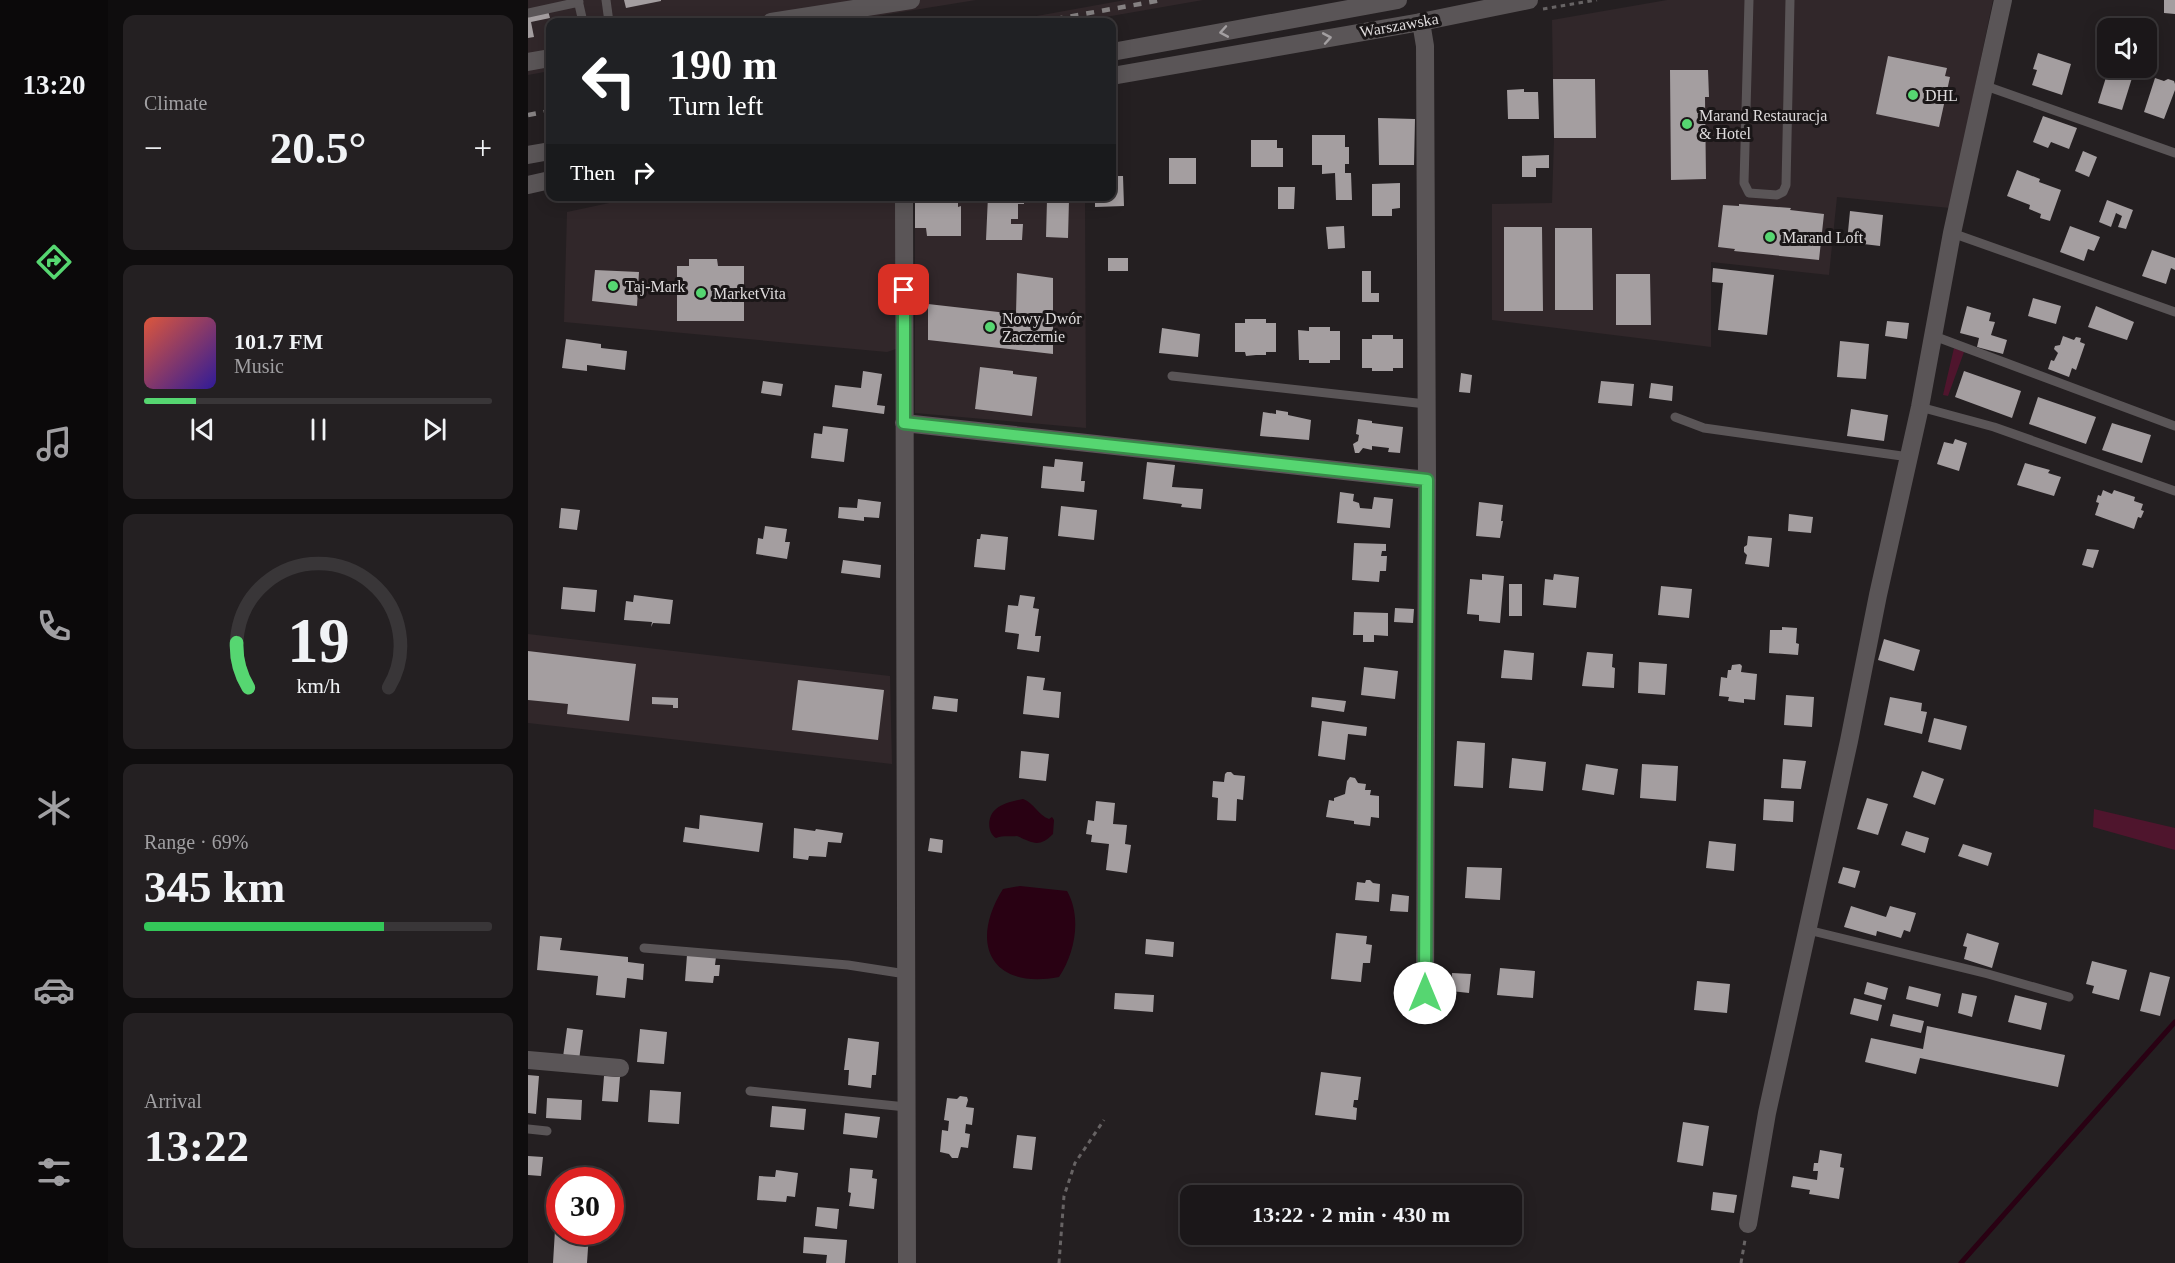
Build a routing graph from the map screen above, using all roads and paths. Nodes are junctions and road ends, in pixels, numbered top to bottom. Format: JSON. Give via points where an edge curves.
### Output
{"nodes":[{"id":1,"x":606,"y":0,"type":"edge"},
{"id":2,"x":911,"y":0,"type":"edge"},
{"id":3,"x":1398,"y":0,"type":"edge"},
{"id":4,"x":1529,"y":0,"type":"edge"},
{"id":5,"x":1749,"y":0,"type":"edge"},
{"id":6,"x":1790,"y":0,"type":"edge"},
{"id":7,"x":2003,"y":0,"type":"edge"},
{"id":8,"x":579,"y":1,"type":"edge"},
{"id":9,"x":528,"y":14,"type":"edge"},
{"id":10,"x":582,"y":18,"type":"edge"},
{"id":11,"x":608,"y":18,"type":"edge"},
{"id":12,"x":796,"y":18,"type":"edge"},
{"id":13,"x":1421,"y":21,"type":"junction"},
{"id":14,"x":1116,"y":51,"type":"edge"},
{"id":15,"x":546,"y":59,"type":"edge"},
{"id":16,"x":528,"y":62,"type":"edge"},
{"id":17,"x":1116,"y":75,"type":"edge"},
{"id":18,"x":1983,"y":85,"type":"junction"},
{"id":19,"x":546,"y":152,"type":"edge"},
{"id":20,"x":2175,"y":153,"type":"edge"},
{"id":21,"x":528,"y":155,"type":"edge"},
{"id":22,"x":546,"y":181,"type":"edge"},
{"id":23,"x":528,"y":185,"type":"edge"},
{"id":24,"x":904,"y":201,"type":"edge"},
{"id":25,"x":1952,"y":233,"type":"junction"},
{"id":26,"x":2175,"y":312,"type":"edge"},
{"id":27,"x":1934,"y":336,"type":"junction"},
{"id":28,"x":1172,"y":376,"type":"dead end"},
{"id":29,"x":1426,"y":404,"type":"junction"},
{"id":30,"x":1920,"y":407,"type":"junction"},
{"id":31,"x":1675,"y":417,"type":"dead end"},
{"id":32,"x":904,"y":423,"type":"junction"},
{"id":33,"x":2175,"y":426,"type":"edge"},
{"id":34,"x":1909,"y":457,"type":"junction"},
{"id":35,"x":1427,"y":480,"type":"junction"},
{"id":36,"x":2175,"y":491,"type":"edge"},
{"id":37,"x":1808,"y":930,"type":"junction"},
{"id":38,"x":644,"y":948,"type":"dead end"},
{"id":39,"x":906,"y":974,"type":"junction"},
{"id":40,"x":1425,"y":993,"type":"dead end"},
{"id":41,"x":2069,"y":997,"type":"dead end"},
{"id":42,"x":528,"y":1060,"type":"edge"},
{"id":43,"x":620,"y":1068,"type":"dead end"},
{"id":44,"x":750,"y":1091,"type":"dead end"},
{"id":45,"x":906,"y":1107,"type":"junction"},
{"id":46,"x":1104,"y":1120,"type":"dead end"},
{"id":47,"x":528,"y":1129,"type":"edge"},
{"id":48,"x":547,"y":1131,"type":"dead end"},
{"id":49,"x":1748,"y":1224,"type":"dead end"},
{"id":50,"x":907,"y":1263,"type":"edge"},
{"id":51,"x":1059,"y":1263,"type":"edge"}],
"edges":[{"from":1,"to":11,"type":"lane"},
{"from":2,"to":12,"type":"street"},
{"from":3,"to":14,"type":"street","name":"Warszawska","one_way":true},
{"from":4,"to":13,"type":"street","name":"Warszawska"},
{"from":5,"to":6,"type":"lane","via":[[1744,183],[1749,193],[1777,195],[1786,185]]},
{"from":7,"to":18,"type":"street"},
{"from":8,"to":9,"type":"lane"},
{"from":8,"to":10,"type":"lane"},
{"from":17,"to":13,"type":"street","name":"Warszawska","one_way":true},
{"from":13,"to":29,"type":"street","via":[[1425,46]]},
{"from":15,"to":16,"type":"street"},
{"from":18,"to":20,"type":"lane"},
{"from":18,"to":25,"type":"street"},
{"from":19,"to":21,"type":"street"},
{"from":22,"to":23,"type":"street"},
{"from":24,"to":32,"type":"street"},
{"from":25,"to":26,"type":"lane"},
{"from":25,"to":27,"type":"street"},
{"from":27,"to":30,"type":"street"},
{"from":27,"to":33,"type":"lane"},
{"from":28,"to":29,"type":"lane"},
{"from":29,"to":35,"type":"street"},
{"from":30,"to":34,"type":"street"},
{"from":30,"to":36,"type":"lane","via":[[1994,427]]},
{"from":31,"to":34,"type":"lane","via":[[1704,428]]},
{"from":32,"to":35,"type":"street"},
{"from":32,"to":39,"type":"street"},
{"from":34,"to":37,"type":"street"},
{"from":35,"to":40,"type":"street"},
{"from":37,"to":41,"type":"lane"},
{"from":37,"to":49,"type":"street","via":[[1767,1113]]},
{"from":38,"to":39,"type":"lane","via":[[848,964]]},
{"from":39,"to":45,"type":"street"},
{"from":42,"to":43,"type":"street"},
{"from":44,"to":45,"type":"lane"},
{"from":45,"to":50,"type":"street"},
{"from":46,"to":51,"type":"path","via":[[1075,1163],[1064,1196]]},
{"from":47,"to":48,"type":"lane"}]}
